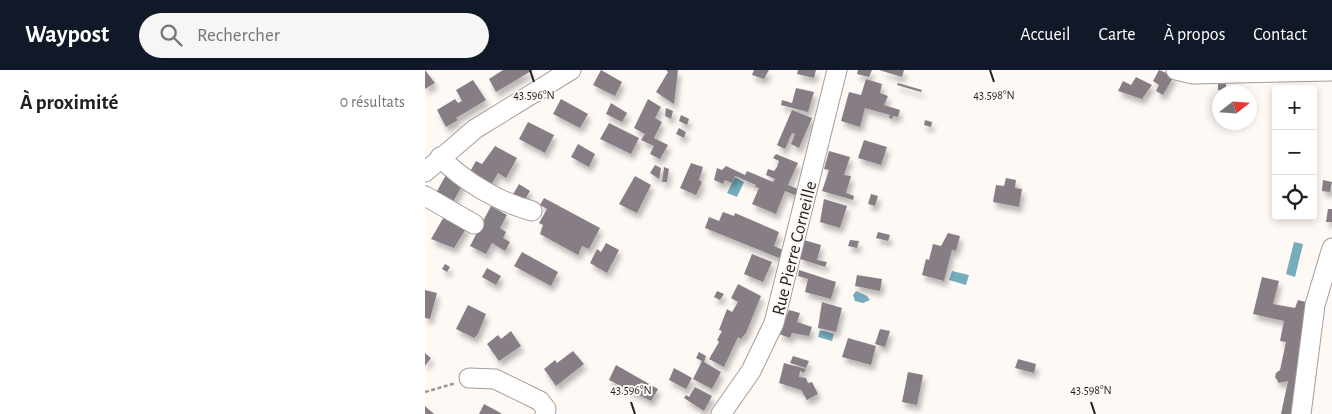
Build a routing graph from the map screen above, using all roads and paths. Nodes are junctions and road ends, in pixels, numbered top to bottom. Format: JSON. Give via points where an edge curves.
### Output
{"nodes":[{"id":1,"x":571,"y":70,"type":"edge"},
{"id":2,"x":837,"y":70,"type":"edge"},
{"id":3,"x":1176,"y":70,"type":"edge"},
{"id":4,"x":1332,"y":71,"type":"edge"},
{"id":5,"x":440,"y":157,"type":"junction"},
{"id":6,"x":425,"y":172,"type":"edge"},
{"id":7,"x":425,"y":196,"type":"edge"},
{"id":8,"x":532,"y":211,"type":"dead end"},
{"id":9,"x":474,"y":224,"type":"dead end"},
{"id":10,"x":1332,"y":248,"type":"edge"},
{"id":11,"x":469,"y":378,"type":"joint"},
{"id":12,"x":425,"y":392,"type":"edge"},
{"id":13,"x":545,"y":414,"type":"edge"},
{"id":14,"x":721,"y":414,"type":"edge"},
{"id":15,"x":1301,"y":414,"type":"edge"}],
"edges":[{"from":1,"to":5,"type":"street","via":[[475,129]]},
{"from":2,"to":14,"type":"street","name":"Rue Pierre Corneille","via":[[775,323],[751,371]]},
{"from":3,"to":4,"type":"street","via":[[1193,74]]},
{"from":5,"to":6,"type":"street"},
{"from":5,"to":8,"type":"street","via":[[465,179]]},
{"from":7,"to":9,"type":"street"},
{"from":10,"to":15,"type":"street","via":[[1315,305]]},
{"from":11,"to":12,"type":"path"},
{"from":11,"to":13,"type":"street","via":[[495,379],[541,401]]}]}
